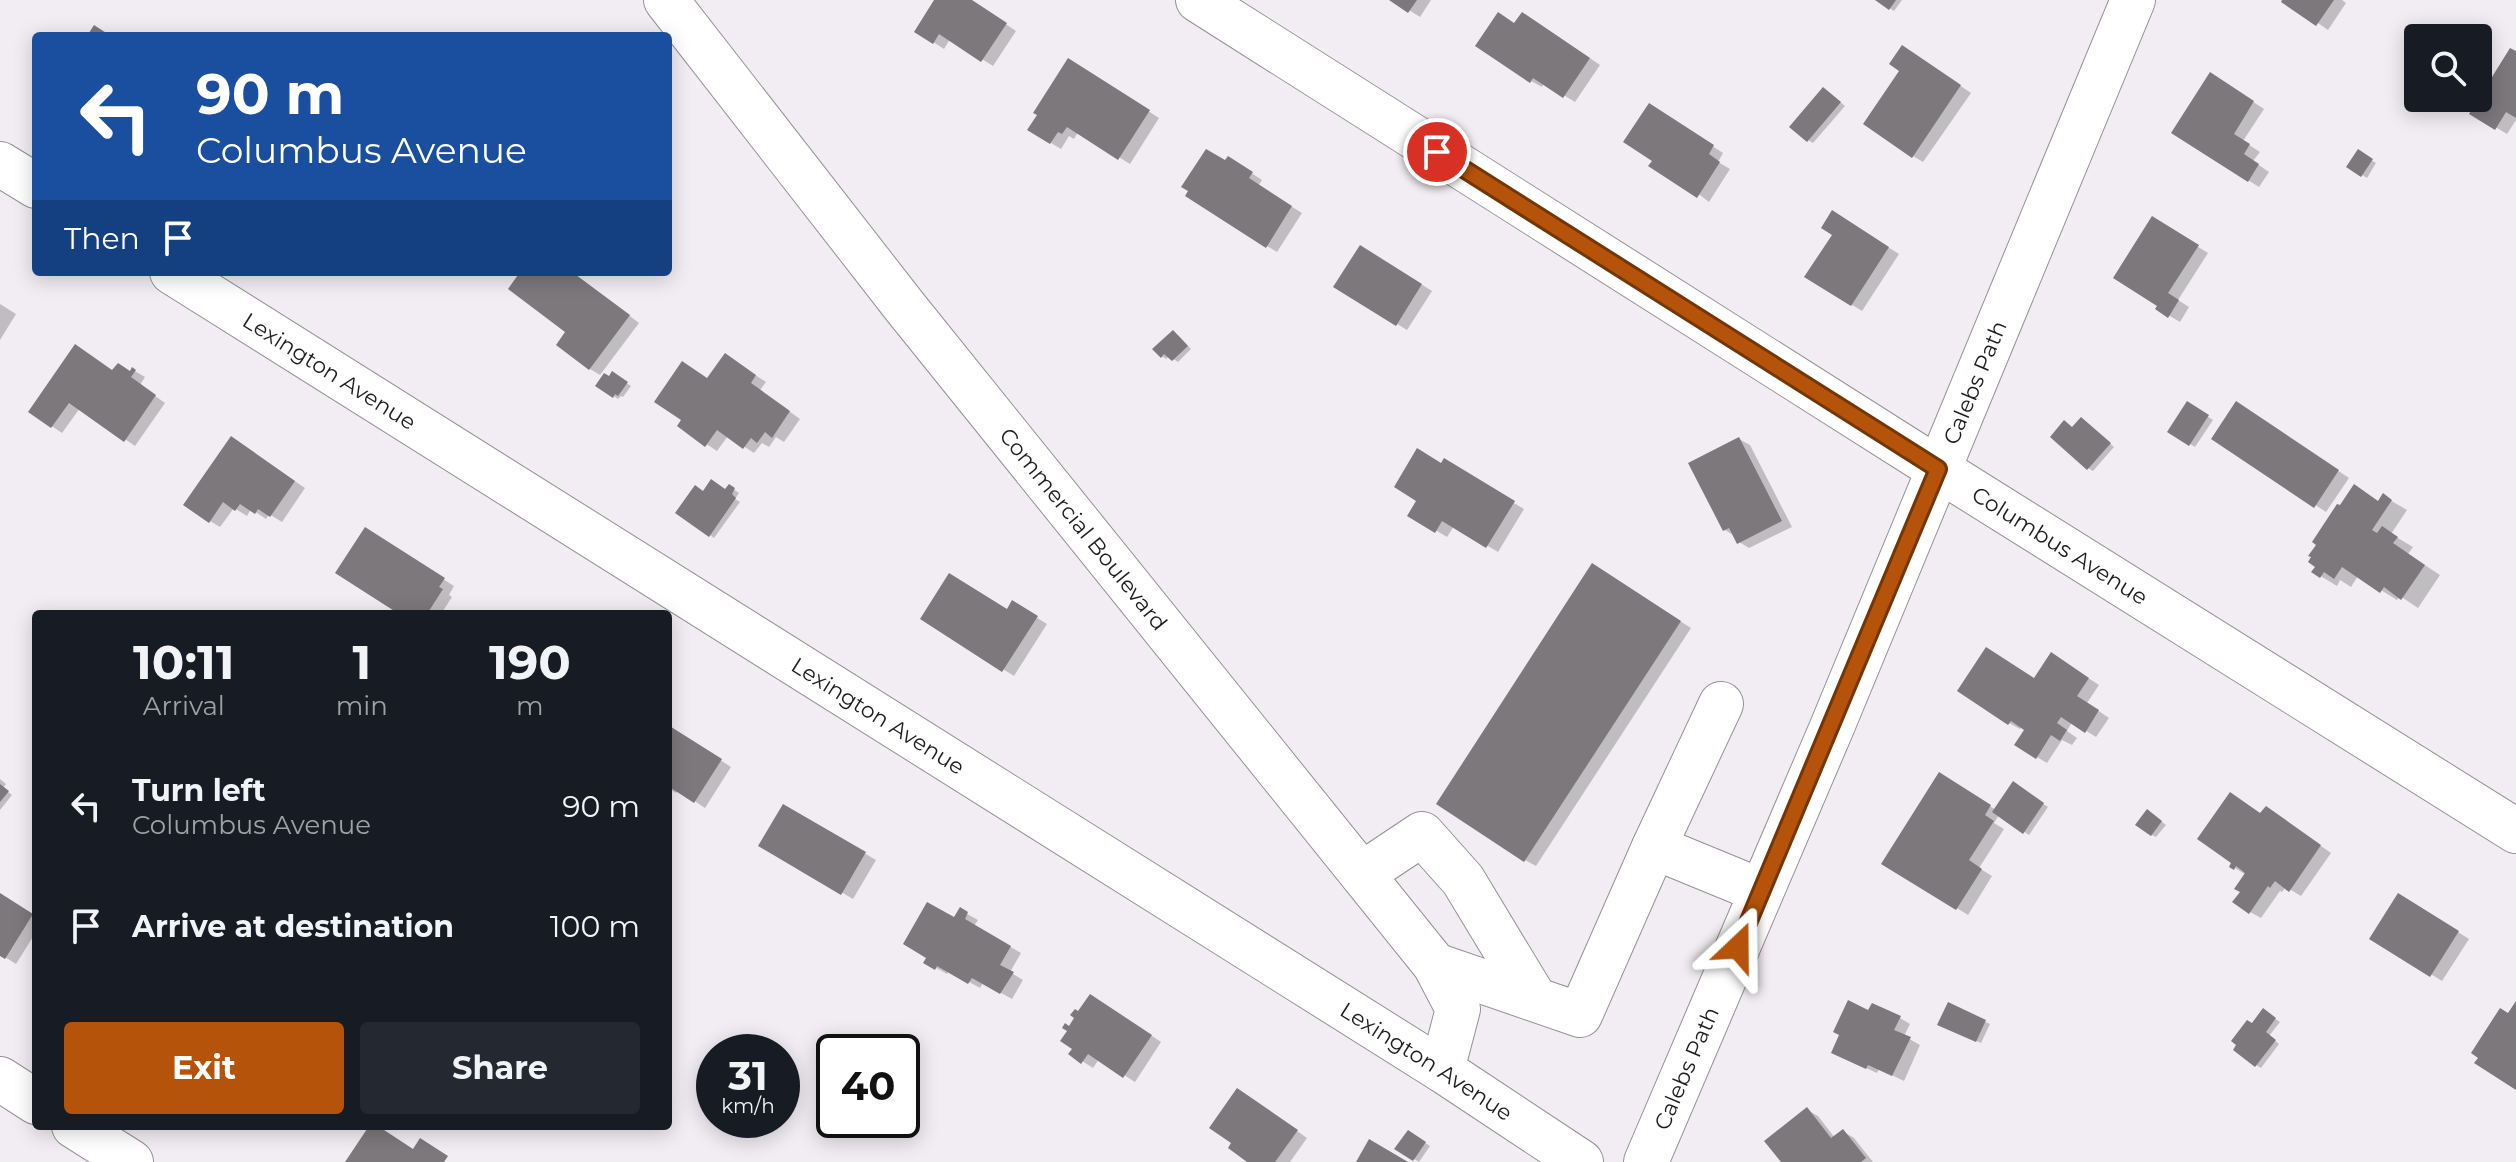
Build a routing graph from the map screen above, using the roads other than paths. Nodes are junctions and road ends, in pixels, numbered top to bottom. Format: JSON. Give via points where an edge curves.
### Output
{"nodes":[{"id":1,"x":666,"y":0,"type":"edge"},
{"id":2,"x":1198,"y":0,"type":"edge"},
{"id":3,"x":2133,"y":0,"type":"edge"},
{"id":4,"x":0,"y":164,"type":"edge"},
{"id":5,"x":32,"y":184,"type":"edge"},
{"id":6,"x":178,"y":276,"type":"edge"},
{"id":7,"x":1938,"y":469,"type":"junction"},
{"id":8,"x":1721,"y":704,"type":"dead end"},
{"id":9,"x":2516,"y":831,"type":"edge"},
{"id":10,"x":1654,"y":847,"type":"junction"},
{"id":11,"x":1362,"y":874,"type":"junction"},
{"id":12,"x":1761,"y":891,"type":"junction"},
{"id":13,"x":1435,"y":965,"type":"junction"},
{"id":14,"x":1535,"y":999,"type":"junction"},
{"id":15,"x":1442,"y":1070,"type":"junction"},
{"id":16,"x":0,"y":1079,"type":"edge"},
{"id":17,"x":32,"y":1099,"type":"edge"},
{"id":18,"x":80,"y":1130,"type":"edge"},
{"id":19,"x":1555,"y":1155,"type":"edge"},
{"id":20,"x":131,"y":1162,"type":"edge"},
{"id":21,"x":1646,"y":1162,"type":"edge"}],
"edges":[{"from":1,"to":11,"type":"street","name":"Commercial Boulevard","via":[[915,320]]},
{"from":2,"to":7,"type":"street","name":"Columbus Avenue"},
{"from":3,"to":7,"type":"street","name":"Calebs Path"},
{"from":4,"to":5,"type":"street"},
{"from":6,"to":15,"type":"street","name":"Lexington Avenue"},
{"from":7,"to":9,"type":"street","name":"Columbus Avenue"},
{"from":7,"to":12,"type":"street","name":"Calebs Path"},
{"from":8,"to":10,"type":"street"},
{"from":10,"to":12,"type":"street"},
{"from":10,"to":14,"type":"street","via":[[1580,1015]]},
{"from":11,"to":13,"type":"street","name":"Commercial Boulevard"},
{"from":11,"to":14,"type":"street","via":[[1422,834],[1463,880]]},
{"from":12,"to":21,"type":"street","name":"Calebs Path"},
{"from":13,"to":14,"type":"street"},
{"from":13,"to":15,"type":"street","name":"Commercial Boulevard","via":[[1458,1009]]},
{"from":15,"to":19,"type":"street","name":"Lexington Avenue"},
{"from":16,"to":17,"type":"street"},
{"from":18,"to":20,"type":"street"}]}
